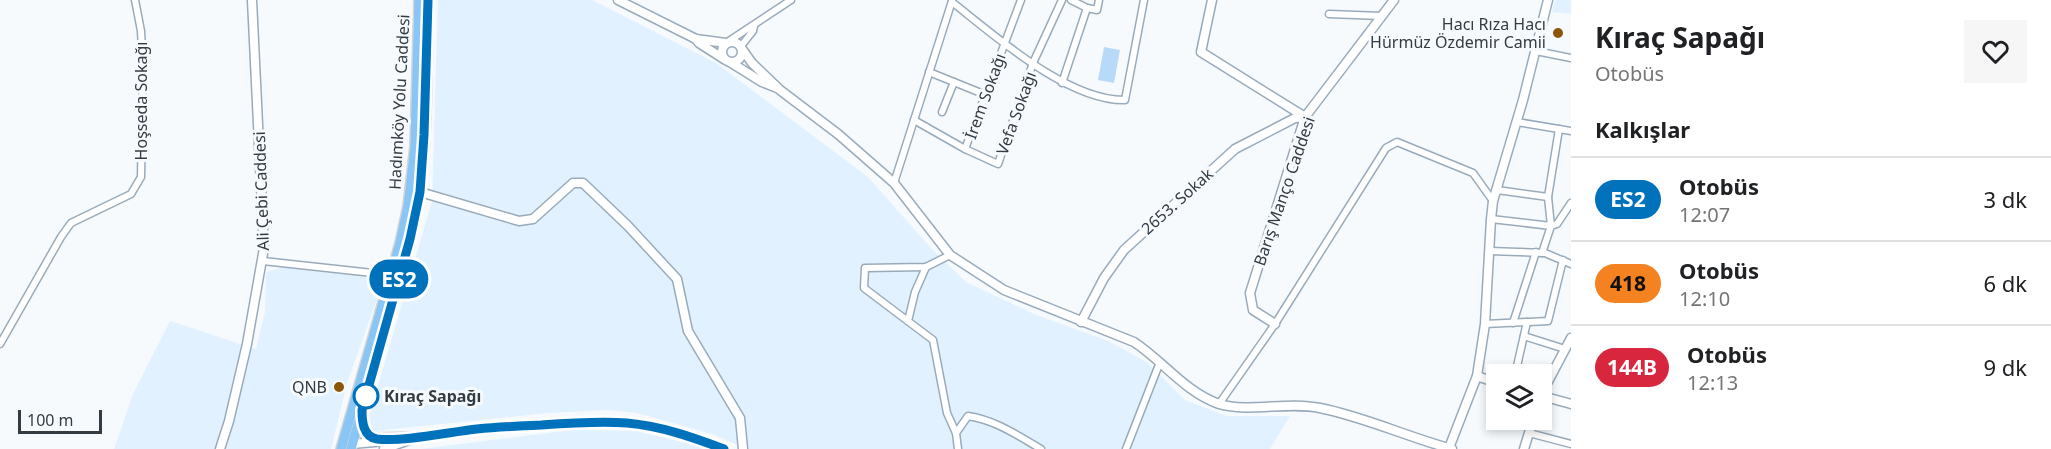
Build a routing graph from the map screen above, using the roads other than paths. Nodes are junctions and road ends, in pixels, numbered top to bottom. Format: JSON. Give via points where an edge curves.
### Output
{"nodes":[{"id":1,"x":135,"y":0,"type":"edge"},
{"id":2,"x":252,"y":0,"type":"edge"},
{"id":3,"x":419,"y":0,"type":"edge"},
{"id":4,"x":428,"y":0,"type":"edge"},
{"id":5,"x":618,"y":0,"type":"edge"},
{"id":6,"x":791,"y":0,"type":"edge"},
{"id":7,"x":1021,"y":0,"type":"edge"},
{"id":8,"x":1062,"y":0,"type":"edge"},
{"id":9,"x":1071,"y":0,"type":"edge"},
{"id":10,"x":1099,"y":0,"type":"edge"},
{"id":11,"x":1144,"y":0,"type":"edge"},
{"id":12,"x":1212,"y":0,"type":"edge"},
{"id":13,"x":1394,"y":0,"type":"edge"},
{"id":14,"x":1548,"y":0,"type":"edge"},
{"id":15,"x":952,"y":1,"type":"edge"},
{"id":16,"x":1087,"y":8,"type":"junction"},
{"id":17,"x":1329,"y":14,"type":"dead end"},
{"id":18,"x":1381,"y":16,"type":"junction"},
{"id":19,"x":754,"y":26,"type":"junction"},
{"id":20,"x":696,"y":39,"type":"junction"},
{"id":21,"x":727,"y":42,"type":"junction"},
{"id":22,"x":1004,"y":43,"type":"junction"},
{"id":23,"x":741,"y":47,"type":"junction"},
{"id":24,"x":1536,"y":51,"type":"junction"},
{"id":25,"x":1571,"y":57,"type":"edge"},
{"id":26,"x":727,"y":60,"type":"junction"},
{"id":27,"x":1034,"y":63,"type":"junction"},
{"id":28,"x":929,"y":72,"type":"junction"},
{"id":29,"x":954,"y":82,"type":"junction"},
{"id":30,"x":1062,"y":83,"type":"junction"},
{"id":31,"x":780,"y":90,"type":"junction"},
{"id":32,"x":986,"y":95,"type":"junction"},
{"id":33,"x":942,"y":112,"type":"dead end"},
{"id":34,"x":1305,"y":117,"type":"junction"},
{"id":35,"x":914,"y":120,"type":"junction"},
{"id":36,"x":1517,"y":122,"type":"junction"},
{"id":37,"x":1559,"y":129,"type":"junction"},
{"id":38,"x":1571,"y":131,"type":"edge"},
{"id":39,"x":965,"y":149,"type":"junction"},
{"id":40,"x":894,"y":183,"type":"junction"},
{"id":41,"x":1497,"y":190,"type":"junction"},
{"id":42,"x":420,"y":192,"type":"junction"},
{"id":43,"x":1548,"y":197,"type":"junction"},
{"id":44,"x":1493,"y":201,"type":"junction"},
{"id":45,"x":1571,"y":203,"type":"edge"},
{"id":46,"x":1491,"y":219,"type":"junction"},
{"id":47,"x":1551,"y":226,"type":"junction"},
{"id":48,"x":1489,"y":251,"type":"junction"},
{"id":49,"x":1539,"y":252,"type":"junction"},
{"id":50,"x":950,"y":255,"type":"junction"},
{"id":51,"x":1563,"y":260,"type":"junction"},
{"id":52,"x":262,"y":261,"type":"junction"},
{"id":53,"x":1571,"y":264,"type":"edge"},
{"id":54,"x":926,"y":267,"type":"junction"},
{"id":55,"x":391,"y":275,"type":"junction"},
{"id":56,"x":908,"y":321,"type":"junction"},
{"id":57,"x":1081,"y":322,"type":"junction"},
{"id":58,"x":1527,"y":322,"type":"junction"},
{"id":59,"x":1513,"y":323,"type":"junction"},
{"id":60,"x":1275,"y":324,"type":"junction"},
{"id":61,"x":1485,"y":324,"type":"junction"},
{"id":62,"x":1524,"y":336,"type":"junction"},
{"id":63,"x":1571,"y":338,"type":"edge"},
{"id":64,"x":0,"y":344,"type":"edge"},
{"id":65,"x":1565,"y":349,"type":"junction"},
{"id":66,"x":1160,"y":362,"type":"junction"},
{"id":67,"x":1518,"y":364,"type":"edge"},
{"id":68,"x":1552,"y":375,"type":"edge"},
{"id":69,"x":1477,"y":376,"type":"junction"},
{"id":70,"x":1486,"y":379,"type":"edge"},
{"id":71,"x":1552,"y":398,"type":"edge"},
{"id":72,"x":1570,"y":403,"type":"edge"},
{"id":73,"x":1220,"y":404,"type":"junction"},
{"id":74,"x":362,"y":410,"type":"junction"},
{"id":75,"x":1530,"y":430,"type":"edge"},
{"id":76,"x":956,"y":433,"type":"junction"},
{"id":77,"x":1529,"y":433,"type":"junction"},
{"id":78,"x":416,"y":437,"type":"junction"},
{"id":79,"x":1571,"y":444,"type":"edge"},
{"id":80,"x":347,"y":446,"type":"edge"},
{"id":81,"x":958,"y":448,"type":"edge"},
{"id":82,"x":1448,"y":448,"type":"edge"},
{"id":83,"x":220,"y":449,"type":"edge"},
{"id":84,"x":384,"y":449,"type":"edge"},
{"id":85,"x":723,"y":449,"type":"edge"},
{"id":86,"x":743,"y":449,"type":"edge"},
{"id":87,"x":966,"y":449,"type":"edge"},
{"id":88,"x":1041,"y":449,"type":"edge"},
{"id":89,"x":1126,"y":449,"type":"edge"},
{"id":90,"x":1524,"y":449,"type":"edge"}],
"edges":[{"from":1,"to":64,"type":"street","name":"Hoşseda Sokağı","via":[[143,68],[141,177],[131,194],[71,223]]},
{"from":2,"to":52,"type":"street","name":"Ali Çebi Caddesi","via":[[263,200]]},
{"from":3,"to":55,"type":"main road","name":"Hadımköy Yolu Caddesi","via":[[413,175]]},
{"from":4,"to":42,"type":"main road","name":"Hadımköy Yolu Caddesi"},
{"from":5,"to":20,"type":"street"},
{"from":6,"to":19,"type":"street"},
{"from":7,"to":22,"type":"street","name":"İrem Sokağı"},
{"from":8,"to":27,"type":"street","name":"Vefa Sokağı"},
{"from":9,"to":16,"type":"street"},
{"from":10,"to":16,"type":"street","via":[[1096,10]]},
{"from":11,"to":30,"type":"street","via":[[1125,100],[1113,100]]},
{"from":12,"to":34,"type":"street","via":[[1201,52]]},
{"from":13,"to":18,"type":"street","name":"Barış Manço Caddesi"},
{"from":14,"to":24,"type":"street"},
{"from":15,"to":22,"type":"street"},
{"from":15,"to":28,"type":"street"},
{"from":16,"to":30,"type":"street"},
{"from":17,"to":18,"type":"street"},
{"from":18,"to":34,"type":"street","name":"Barış Manço Caddesi"},
{"from":19,"to":21,"type":"street"},
{"from":19,"to":23,"type":"street"},
{"from":20,"to":21,"type":"street"},
{"from":20,"to":26,"type":"street"},
{"from":21,"to":23,"type":"street","via":[[736,42]]},
{"from":21,"to":26,"type":"street","via":[[721,52]]},
{"from":22,"to":27,"type":"street"},
{"from":22,"to":32,"type":"street","name":"İrem Sokağı"},
{"from":23,"to":26,"type":"street","via":[[740,58]]},
{"from":23,"to":31,"type":"street"},
{"from":24,"to":25,"type":"street"},
{"from":24,"to":36,"type":"street"},
{"from":26,"to":31,"type":"street"},
{"from":27,"to":30,"type":"street"},
{"from":27,"to":39,"type":"street","name":"Vefa Sokağı","via":[[998,164]]},
{"from":28,"to":29,"type":"street"},
{"from":28,"to":35,"type":"street"},
{"from":29,"to":32,"type":"street"},
{"from":29,"to":33,"type":"street"},
{"from":31,"to":40,"type":"street"},
{"from":32,"to":39,"type":"street","name":"İrem Sokağı"},
{"from":34,"to":57,"type":"street","name":"2653. Sokak","via":[[1295,118],[1235,149],[1124,250]]},
{"from":34,"to":60,"type":"street","name":"Barış Manço Caddesi","via":[[1250,293],[1253,310]]},
{"from":35,"to":39,"type":"street"},
{"from":35,"to":40,"type":"street"},
{"from":36,"to":37,"type":"street"},
{"from":36,"to":41,"type":"street"},
{"from":37,"to":38,"type":"street"},
{"from":37,"to":43,"type":"street"},
{"from":40,"to":50,"type":"street"},
{"from":41,"to":43,"type":"street"},
{"from":41,"to":44,"type":"street"},
{"from":42,"to":74,"type":"main road","name":"Hadımköy Yolu Caddesi"},
{"from":42,"to":86,"type":"street","via":[[519,221],[533,219],[573,183],[582,183],[677,279],[687,331],[740,418]]},
{"from":43,"to":47,"type":"street"},
{"from":44,"to":46,"type":"street"},
{"from":44,"to":60,"type":"street","via":[[1473,173],[1397,142],[1386,148]]},
{"from":45,"to":47,"type":"street","via":[[1557,224]]},
{"from":46,"to":47,"type":"street"},
{"from":46,"to":48,"type":"street"},
{"from":47,"to":49,"type":"street"},
{"from":48,"to":49,"type":"street"},
{"from":48,"to":61,"type":"street"},
{"from":49,"to":51,"type":"street"},
{"from":49,"to":59,"type":"street"},
{"from":50,"to":54,"type":"street"},
{"from":50,"to":57,"type":"street","via":[[1004,290]]},
{"from":51,"to":53,"type":"street"},
{"from":51,"to":58,"type":"street","via":[[1548,321]]},
{"from":52,"to":55,"type":"street"},
{"from":52,"to":83,"type":"street","name":"Ali Çebi Caddesi","via":[[247,344]]},
{"from":54,"to":56,"type":"street"},
{"from":54,"to":56,"type":"street","via":[[865,268],[864,288]]},
{"from":55,"to":80,"type":"main road","name":"Hadımköy Yolu Caddesi","via":[[356,396]]},
{"from":56,"to":76,"type":"street","via":[[933,340],[947,413]]},
{"from":57,"to":66,"type":"street","via":[[1134,342]]},
{"from":58,"to":59,"type":"street"},
{"from":58,"to":62,"type":"street"},
{"from":59,"to":61,"type":"street"},
{"from":60,"to":73,"type":"street"},
{"from":61,"to":69,"type":"street"},
{"from":62,"to":65,"type":"street"},
{"from":62,"to":67,"type":"street"},
{"from":63,"to":65,"type":"street"},
{"from":65,"to":68,"type":"street"},
{"from":66,"to":73,"type":"street","via":[[1190,390]]},
{"from":66,"to":89,"type":"street"},
{"from":69,"to":70,"type":"street"},
{"from":69,"to":82,"type":"street"},
{"from":71,"to":72,"type":"street"},
{"from":73,"to":82,"type":"street","via":[[1319,408]]},
{"from":74,"to":78,"type":"main road","via":[[364,427],[373,438]]},
{"from":74,"to":80,"type":"main road","name":"Hadımköy Yolu Caddesi"},
{"from":75,"to":77,"type":"street"},
{"from":76,"to":81,"type":"street"},
{"from":76,"to":88,"type":"street","via":[[968,416],[979,418]]},
{"from":77,"to":79,"type":"street"},
{"from":77,"to":90,"type":"street"},
{"from":78,"to":80,"type":"street"},
{"from":78,"to":84,"type":"street"},
{"from":78,"to":85,"type":"street","via":[[484,428],[627,423],[696,438]]},
{"from":81,"to":87,"type":"street"}]}
